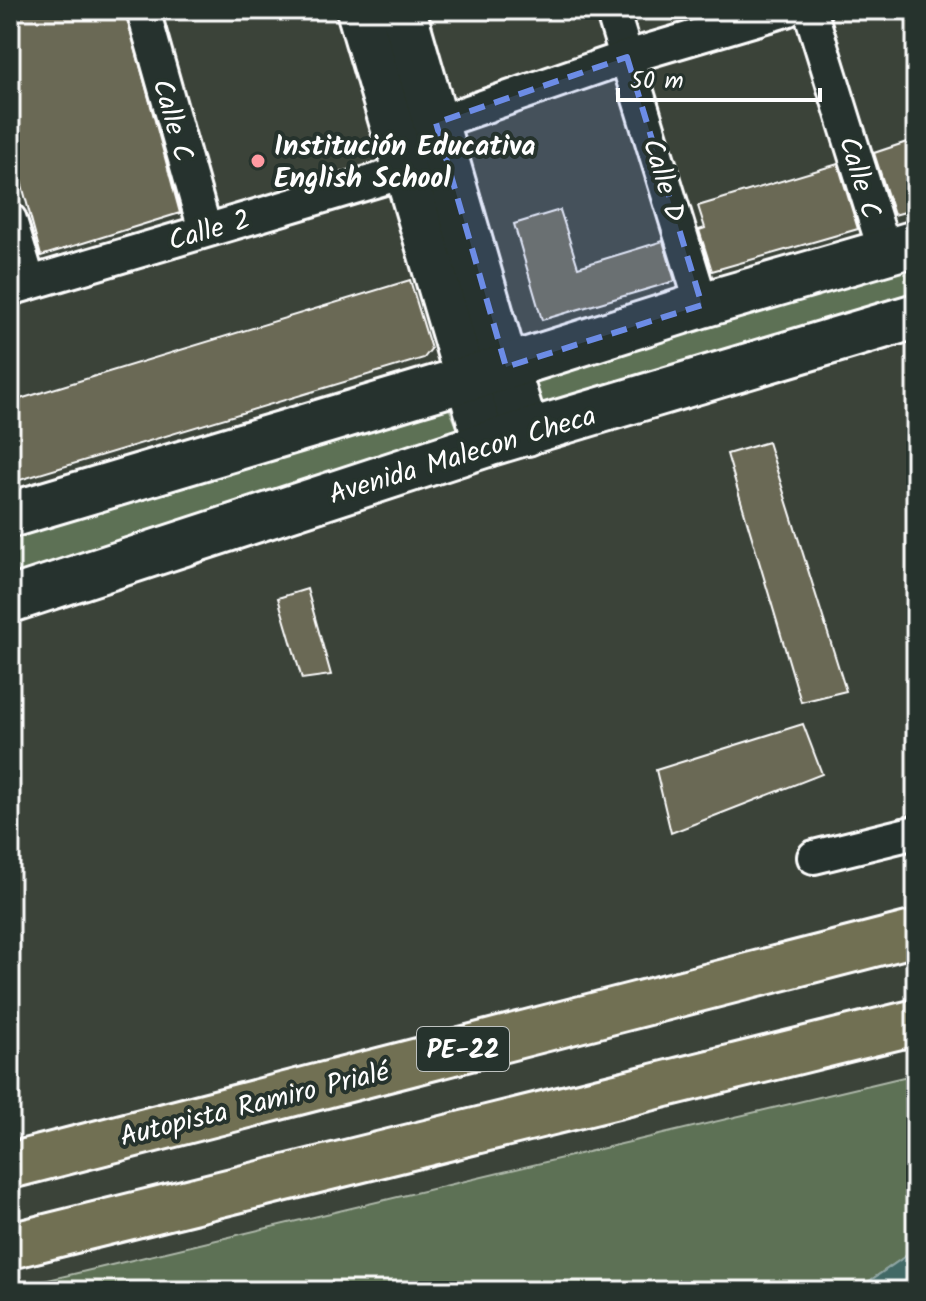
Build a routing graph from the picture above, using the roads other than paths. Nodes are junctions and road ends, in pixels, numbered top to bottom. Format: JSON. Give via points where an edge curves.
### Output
{"nodes":[{"id":1,"x":143,"y":10,"type":"edge"},
{"id":2,"x":359,"y":10,"type":"edge"},
{"id":3,"x":403,"y":10,"type":"edge"},
{"id":4,"x":612,"y":10,"type":"edge"},
{"id":5,"x":786,"y":10,"type":"edge"},
{"id":6,"x":810,"y":10,"type":"edge"},
{"id":7,"x":627,"y":57,"type":"junction"},
{"id":8,"x":436,"y":123,"type":"junction"},
{"id":9,"x":408,"y":171,"type":"junction"},
{"id":10,"x":10,"y":220,"type":"edge"},
{"id":11,"x":205,"y":230,"type":"junction"},
{"id":12,"x":900,"y":248,"type":"edge"},
{"id":13,"x":20,"y":286,"type":"edge"},
{"id":14,"x":702,"y":305,"type":"junction"},
{"id":15,"x":916,"y":316,"type":"edge"},
{"id":16,"x":487,"y":373,"type":"junction"},
{"id":17,"x":507,"y":439,"type":"junction"},
{"id":18,"x":10,"y":515,"type":"edge"},
{"id":19,"x":10,"y":600,"type":"edge"},
{"id":20,"x":916,"y":832,"type":"edge"},
{"id":21,"x":814,"y":857,"type":"dead end"},
{"id":22,"x":916,"y":933,"type":"edge"},
{"id":23,"x":916,"y":1022,"type":"edge"},
{"id":24,"x":20,"y":1160,"type":"edge"},
{"id":25,"x":10,"y":1246,"type":"edge"}],
"edges":[{"from":1,"to":11,"type":"street","name":"Calle C"},
{"from":2,"to":9,"type":"main road"},
{"from":3,"to":8,"type":"main road"},
{"from":4,"to":7,"type":"street","name":"Calle D"},
{"from":5,"to":7,"type":"street"},
{"from":6,"to":12,"type":"street","name":"Calle C"},
{"from":7,"to":8,"type":"street"},
{"from":7,"to":14,"type":"street","name":"Calle D"},
{"from":8,"to":16,"type":"main road"},
{"from":9,"to":11,"type":"street","name":"Calle 2"},
{"from":9,"to":16,"type":"main road"},
{"from":10,"to":13,"type":"street"},
{"from":11,"to":13,"type":"street","name":"Calle 2"},
{"from":12,"to":14,"type":"main road"},
{"from":14,"to":16,"type":"main road"},
{"from":15,"to":17,"type":"main road","name":"Avenida Malecon Checa"},
{"from":16,"to":17,"type":"main road"},
{"from":16,"to":18,"type":"main road"},
{"from":17,"to":19,"type":"main road","name":"Avenida Malecon Checa"},
{"from":20,"to":21,"type":"street"},
{"from":22,"to":24,"type":"highway","name":"Autopista Ramiro Prialé","number":"PE-22"},
{"from":23,"to":25,"type":"highway"}]}
